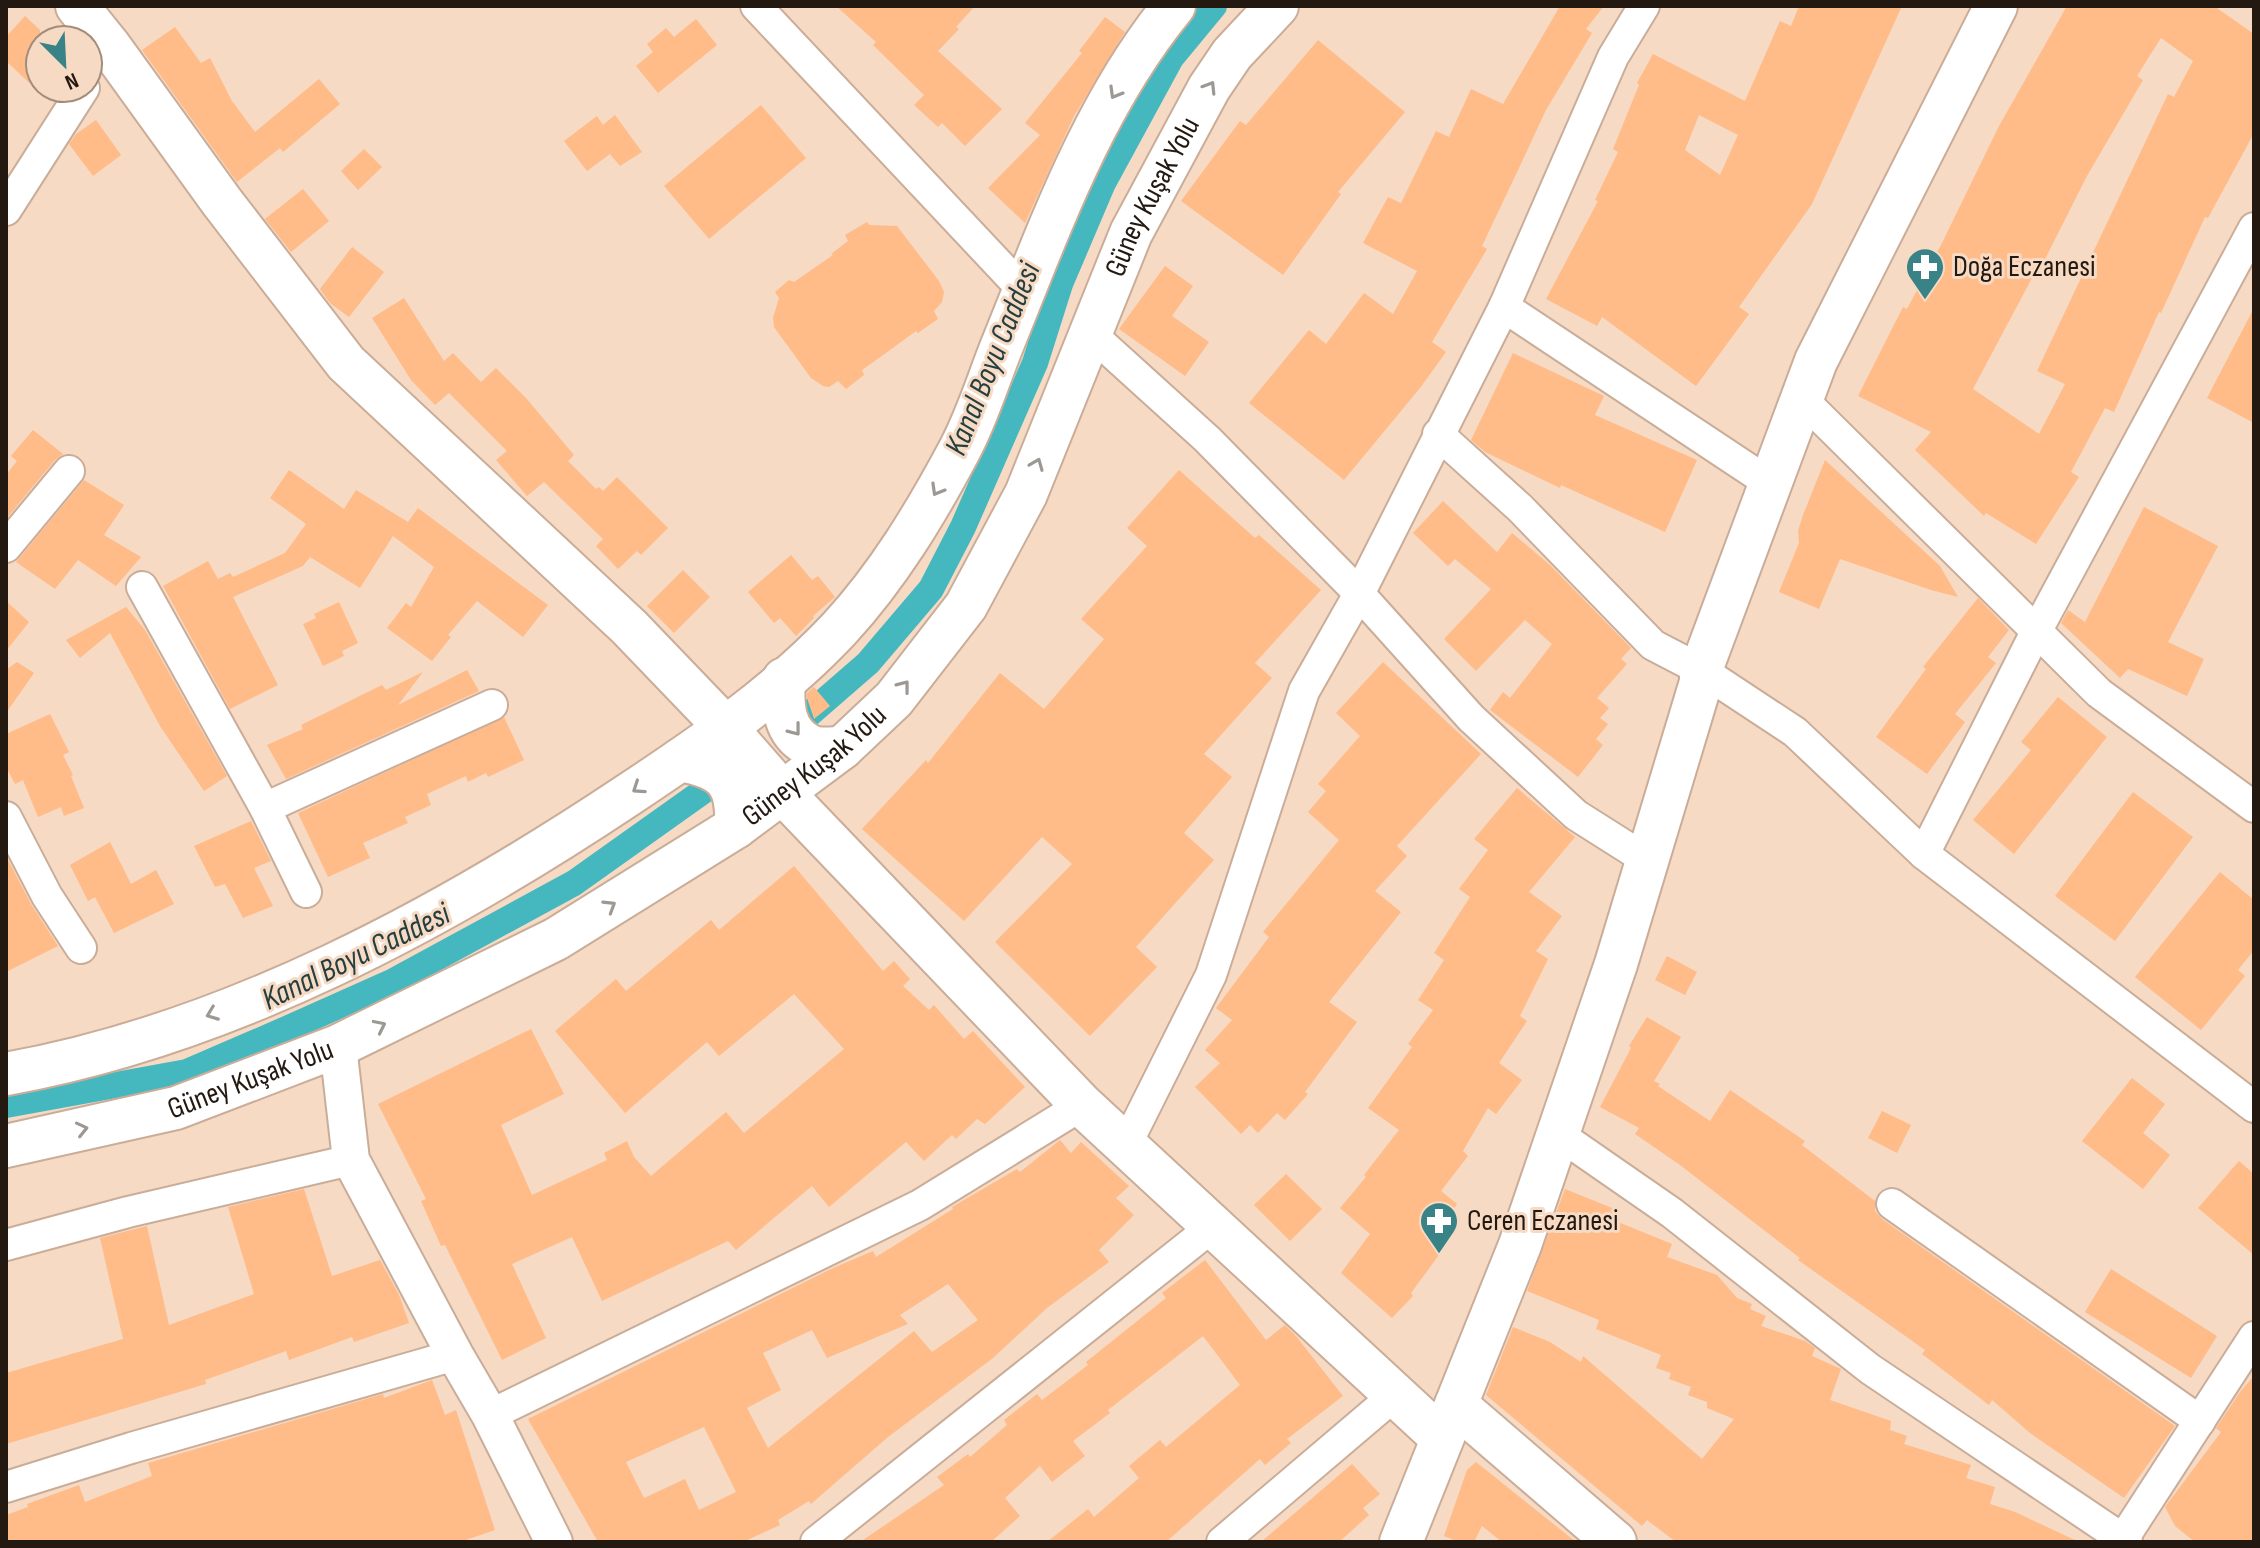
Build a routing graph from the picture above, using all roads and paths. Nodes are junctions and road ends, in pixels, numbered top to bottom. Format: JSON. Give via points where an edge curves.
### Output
{"nodes":[{"id":1,"x":77,"y":6,"type":"edge"},
{"id":2,"x":756,"y":6,"type":"edge"},
{"id":3,"x":1174,"y":6,"type":"edge"},
{"id":4,"x":1277,"y":6,"type":"edge"},
{"id":5,"x":1644,"y":6,"type":"edge"},
{"id":6,"x":1996,"y":6,"type":"edge"},
{"id":7,"x":110,"y":47,"type":"junction"},
{"id":8,"x":104,"y":56,"type":"edge"},
{"id":9,"x":74,"y":104,"type":"edge"},
{"id":10,"x":6,"y":210,"type":"edge"},
{"id":11,"x":2254,"y":228,"type":"edge"},
{"id":12,"x":1024,"y":291,"type":"junction"},
{"id":13,"x":1504,"y":307,"type":"junction"},
{"id":14,"x":1090,"y":333,"type":"junction"},
{"id":15,"x":1802,"y":399,"type":"junction"},
{"id":16,"x":1438,"y":434,"type":"junction"},
{"id":17,"x":69,"y":471,"type":"dead end"},
{"id":18,"x":1771,"y":484,"type":"junction"},
{"id":19,"x":6,"y":547,"type":"edge"},
{"id":20,"x":142,"y":587,"type":"dead end"},
{"id":21,"x":1359,"y":594,"type":"junction"},
{"id":22,"x":2037,"y":630,"type":"junction"},
{"id":23,"x":1701,"y":670,"type":"junction"},
{"id":24,"x":784,"y":679,"type":"junction"},
{"id":25,"x":492,"y":705,"type":"dead end"},
{"id":26,"x":725,"y":727,"type":"junction"},
{"id":27,"x":842,"y":748,"type":"junction"},
{"id":28,"x":680,"y":760,"type":"junction"},
{"id":29,"x":782,"y":792,"type":"junction"},
{"id":30,"x":2253,"y":804,"type":"edge"},
{"id":31,"x":265,"y":808,"type":"junction"},
{"id":32,"x":6,"y":817,"type":"edge"},
{"id":33,"x":736,"y":827,"type":"junction"},
{"id":34,"x":1924,"y":854,"type":"junction"},
{"id":35,"x":1647,"y":860,"type":"junction"},
{"id":36,"x":306,"y":892,"type":"dead end"},
{"id":37,"x":81,"y":948,"type":"dead end"},
{"id":38,"x":338,"y":1046,"type":"junction"},
{"id":39,"x":6,"y":1074,"type":"edge"},
{"id":40,"x":1082,"y":1105,"type":"junction"},
{"id":41,"x":2254,"y":1107,"type":"edge"},
{"id":42,"x":1558,"y":1134,"type":"junction"},
{"id":43,"x":6,"y":1146,"type":"edge"},
{"id":44,"x":1125,"y":1147,"type":"junction"},
{"id":45,"x":351,"y":1160,"type":"junction"},
{"id":46,"x":1892,"y":1204,"type":"dead end"},
{"id":47,"x":1212,"y":1227,"type":"junction"},
{"id":48,"x":6,"y":1245,"type":"edge"},
{"id":49,"x":2254,"y":1337,"type":"edge"},
{"id":50,"x":455,"y":1355,"type":"junction"},
{"id":51,"x":1395,"y":1395,"type":"junction"},
{"id":52,"x":490,"y":1415,"type":"junction"},
{"id":53,"x":2200,"y":1421,"type":"junction"},
{"id":54,"x":1449,"y":1422,"type":"junction"},
{"id":55,"x":6,"y":1487,"type":"edge"},
{"id":56,"x":2125,"y":1541,"type":"edge"},
{"id":57,"x":554,"y":1542,"type":"edge"},
{"id":58,"x":816,"y":1542,"type":"edge"},
{"id":59,"x":1222,"y":1542,"type":"edge"},
{"id":60,"x":1401,"y":1542,"type":"edge"},
{"id":61,"x":1615,"y":1542,"type":"edge"}],
"edges":[{"from":1,"to":7,"type":"main road"},
{"from":2,"to":12,"type":"street"},
{"from":3,"to":12,"type":"main road","one_way":true,"via":[[1144,42],[1085,145]]},
{"from":14,"to":4,"type":"main road","name":"Güney Kuşak Yolu","one_way":true,"via":[[1131,233],[1209,88]]},
{"from":5,"to":13,"type":"street","via":[[1613,57]]},
{"from":6,"to":15,"type":"main road","via":[[1816,361]]},
{"from":7,"to":8,"type":"street"},
{"from":7,"to":26,"type":"main road","via":[[346,363],[629,627]]},
{"from":9,"to":10,"type":"street"},
{"from":11,"to":22,"type":"street"},
{"from":12,"to":24,"type":"main road","one_way":true,"via":[[962,445],[906,544],[839,629]]},
{"from":13,"to":16,"type":"street"},
{"from":13,"to":18,"type":"street"},
{"from":14,"to":21,"type":"street","via":[[1207,439]]},
{"from":27,"to":14,"type":"main road","name":"Güney Kuşak Yolu","one_way":true,"via":[[894,699],[966,606],[1026,494]]},
{"from":15,"to":18,"type":"main road"},
{"from":15,"to":22,"type":"street"},
{"from":16,"to":21,"type":"street"},
{"from":16,"to":23,"type":"street","via":[[1520,508],[1653,645]]},
{"from":17,"to":19,"type":"street"},
{"from":18,"to":23,"type":"main road"},
{"from":20,"to":31,"type":"street"},
{"from":21,"to":35,"type":"street","via":[[1471,718],[1552,793],[1576,815]]},
{"from":21,"to":44,"type":"street","via":[[1304,691],[1211,975]]},
{"from":22,"to":30,"type":"street","via":[[2099,693]]},
{"from":22,"to":34,"type":"street"},
{"from":23,"to":34,"type":"street","via":[[1795,732]]},
{"from":23,"to":35,"type":"main road"},
{"from":24,"to":26,"type":"main road"},
{"from":24,"to":27,"type":"main road","one_way":true,"via":[[782,708],[792,732],[812,747]]},
{"from":25,"to":31,"type":"street"},
{"from":26,"to":28,"type":"main road"},
{"from":26,"to":29,"type":"main road"},
{"from":27,"to":29,"type":"main road","name":"Güney Kuşak Yolu"},
{"from":28,"to":33,"type":"main road","via":[[706,765],[727,781],[737,804]]},
{"from":28,"to":39,"type":"main road","one_way":true,"via":[[577,829],[406,929],[289,984],[106,1052]]},
{"from":29,"to":33,"type":"main road","name":"Güney Kuşak Yolu"},
{"from":29,"to":40,"type":"main road"},
{"from":31,"to":36,"type":"street"},
{"from":32,"to":37,"type":"street"},
{"from":38,"to":33,"type":"main road","name":"Güney Kuşak Yolu","one_way":true,"via":[[556,939]]},
{"from":34,"to":41,"type":"street"},
{"from":35,"to":42,"type":"main road"},
{"from":43,"to":38,"type":"main road","name":"Güney Kuşak Yolu","one_way":true,"via":[[176,1108]]},
{"from":38,"to":45,"type":"street"},
{"from":40,"to":44,"type":"main road"},
{"from":40,"to":52,"type":"street","via":[[920,1205]]},
{"from":42,"to":54,"type":"main road"},
{"from":42,"to":56,"type":"street","via":[[1672,1213],[1870,1369]]},
{"from":44,"to":47,"type":"main road"},
{"from":45,"to":48,"type":"street"},
{"from":45,"to":50,"type":"street"},
{"from":46,"to":53,"type":"street"},
{"from":47,"to":51,"type":"main road"},
{"from":47,"to":58,"type":"street"},
{"from":49,"to":53,"type":"street"},
{"from":50,"to":52,"type":"street"},
{"from":50,"to":55,"type":"street"},
{"from":51,"to":54,"type":"main road"},
{"from":51,"to":59,"type":"street"},
{"from":52,"to":57,"type":"street"},
{"from":53,"to":56,"type":"street"},
{"from":54,"to":60,"type":"main road"},
{"from":54,"to":61,"type":"main road"}]}
